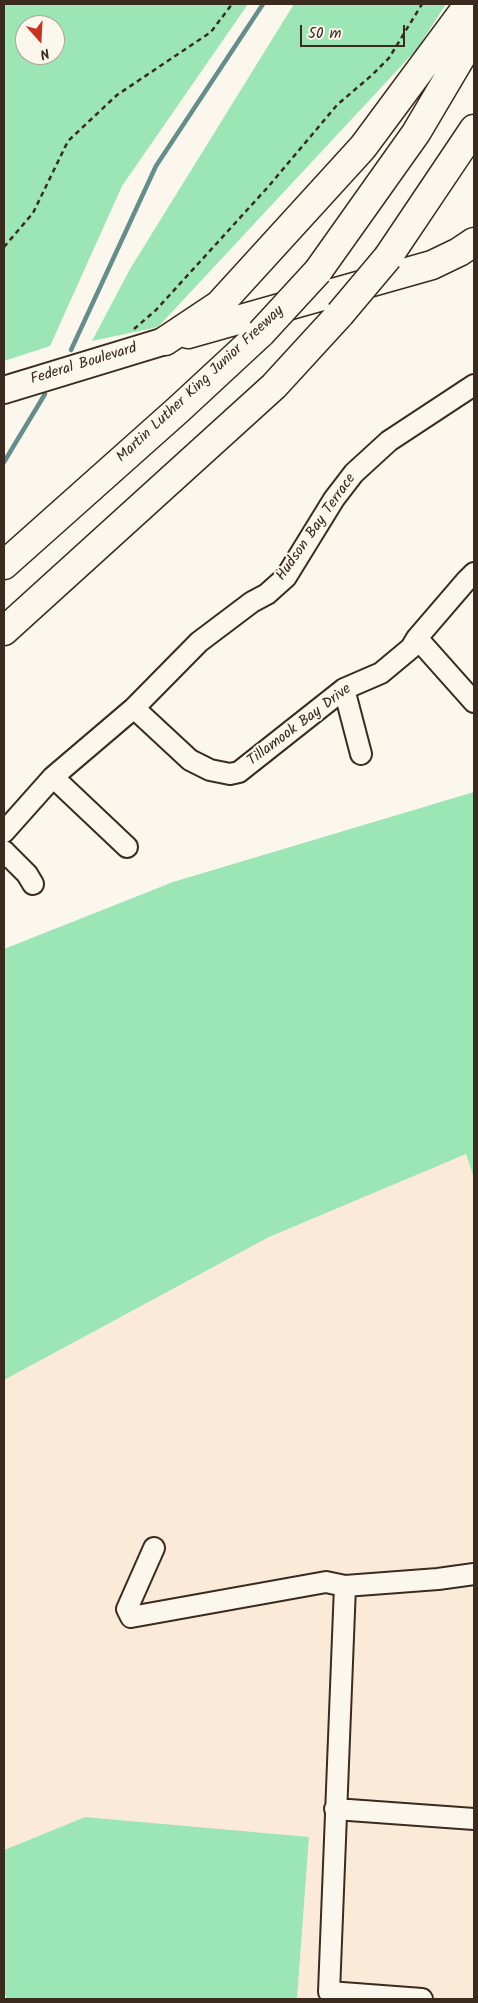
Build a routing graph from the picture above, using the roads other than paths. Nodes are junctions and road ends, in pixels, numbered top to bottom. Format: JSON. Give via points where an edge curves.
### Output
{"nodes":[{"id":1,"x":469,"y":4,"type":"edge"},
{"id":2,"x":474,"y":35,"type":"edge"},
{"id":3,"x":474,"y":129,"type":"edge"},
{"id":4,"x":474,"y":242,"type":"edge"},
{"id":5,"x":165,"y":341,"type":"junction"},
{"id":6,"x":474,"y":385,"type":"edge"},
{"id":7,"x":4,"y":390,"type":"edge"},
{"id":8,"x":4,"y":565,"type":"edge"},
{"id":9,"x":474,"y":573,"type":"edge"},
{"id":10,"x":4,"y":630,"type":"edge"},
{"id":11,"x":417,"y":638,"type":"junction"},
{"id":12,"x":344,"y":689,"type":"junction"},
{"id":13,"x":474,"y":702,"type":"edge"},
{"id":14,"x":134,"y":708,"type":"junction"},
{"id":15,"x":361,"y":754,"type":"dead end"},
{"id":16,"x":53,"y":777,"type":"junction"},
{"id":17,"x":4,"y":832,"type":"edge"},
{"id":18,"x":127,"y":847,"type":"dead end"},
{"id":19,"x":4,"y":851,"type":"edge"},
{"id":20,"x":33,"y":884,"type":"dead end"},
{"id":21,"x":154,"y":1548,"type":"dead end"},
{"id":22,"x":474,"y":1574,"type":"edge"},
{"id":23,"x":345,"y":1586,"type":"junction"},
{"id":24,"x":335,"y":1809,"type":"junction"},
{"id":25,"x":474,"y":1818,"type":"edge"},
{"id":26,"x":422,"y":1999,"type":"edge"}],
"edges":[{"from":1,"to":5,"type":"highway","via":[[362,147],[219,305]]},
{"from":2,"to":8,"type":"highway","name":"Martin Luther King Junior Freeway","bridge":true,"via":[[416,133],[318,271],[261,333]]},
{"from":3,"to":10,"type":"highway","bridge":true,"via":[[388,257],[274,386]]},
{"from":4,"to":5,"type":"highway","via":[[432,265]]},
{"from":5,"to":7,"type":"main road","name":"Federal Boulevard"},
{"from":6,"to":14,"type":"street","name":"Hudson Bay Terrace","via":[[389,442],[354,473],[334,499],[286,577],[199,642]]},
{"from":9,"to":11,"type":"street","name":"Tillamook Bay Drive"},
{"from":11,"to":12,"type":"street","name":"Tillamook Bay Drive","via":[[411,648],[381,673]]},
{"from":11,"to":13,"type":"street"},
{"from":12,"to":14,"type":"street","name":"Tillamook Bay Drive","via":[[239,772],[230,774],[210,770],[190,760]]},
{"from":12,"to":15,"type":"street"},
{"from":14,"to":16,"type":"street","name":"Hudson Bay Terrace"},
{"from":16,"to":17,"type":"street","name":"Hudson Bay Terrace"},
{"from":16,"to":18,"type":"street"},
{"from":19,"to":20,"type":"street"},
{"from":21,"to":23,"type":"street","via":[[128,1609],[131,1617],[326,1582]]},
{"from":22,"to":23,"type":"street"},
{"from":23,"to":24,"type":"street"},
{"from":24,"to":25,"type":"street"},
{"from":24,"to":26,"type":"street","via":[[329,1992]]}]}
